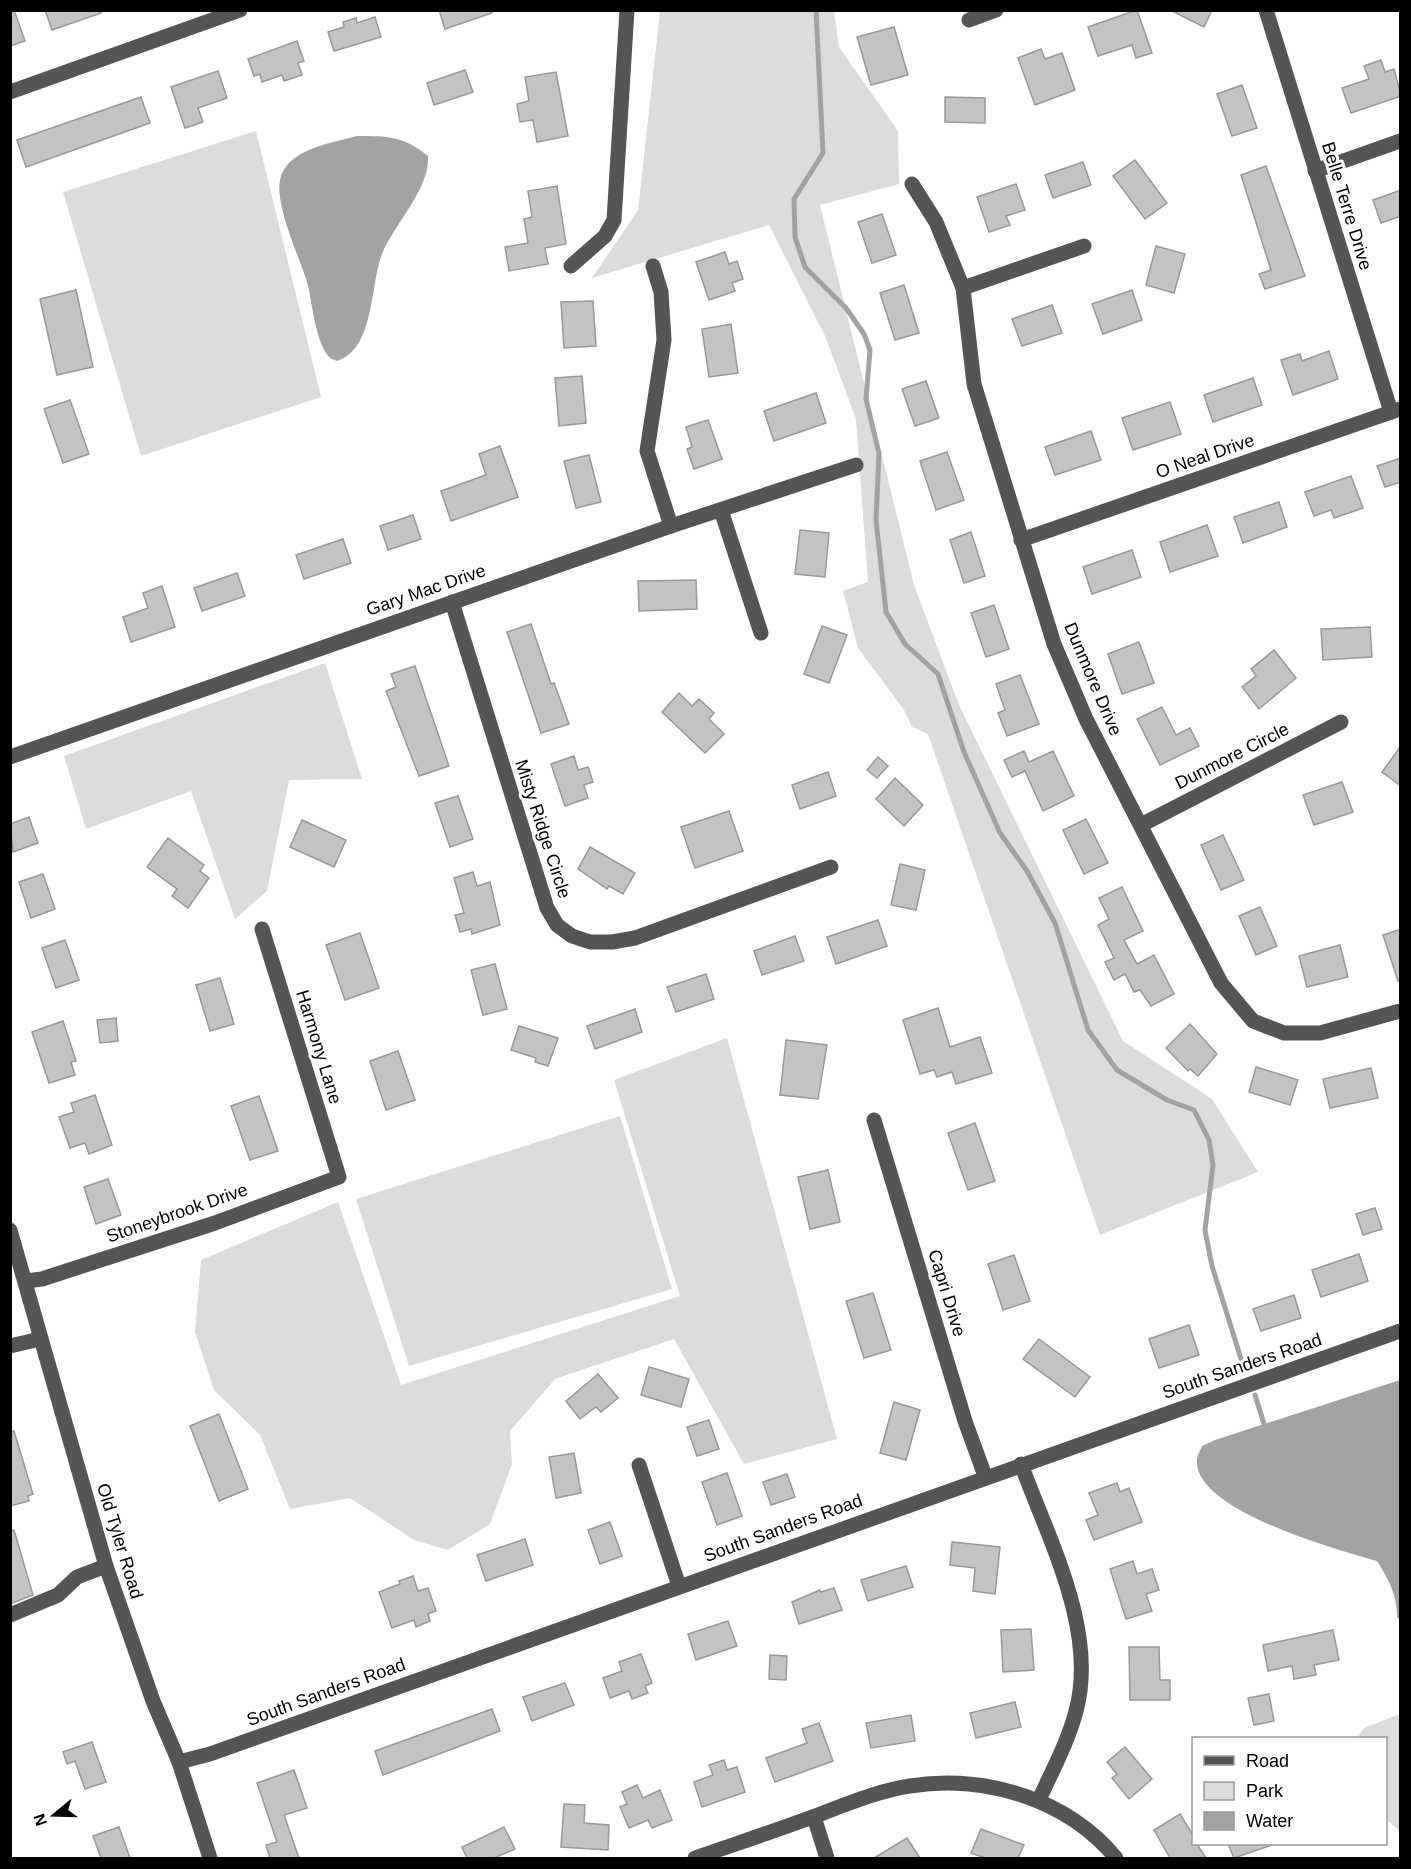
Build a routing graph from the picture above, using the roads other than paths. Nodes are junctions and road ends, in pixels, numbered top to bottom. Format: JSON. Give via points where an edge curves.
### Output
{"nodes":[{"id":1,"x":240,"y":10,"type":"edge"},
{"id":2,"x":627,"y":10,"type":"edge"},
{"id":3,"x":996,"y":10,"type":"edge"},
{"id":4,"x":1266,"y":10,"type":"edge"},
{"id":5,"x":969,"y":20,"type":"dead end"},
{"id":6,"x":10,"y":92,"type":"edge"},
{"id":7,"x":1401,"y":141,"type":"edge"},
{"id":8,"x":1315,"y":171,"type":"junction"},
{"id":9,"x":912,"y":184,"type":"dead end"},
{"id":10,"x":1084,"y":246,"type":"dead end"},
{"id":11,"x":571,"y":266,"type":"dead end"},
{"id":12,"x":653,"y":266,"type":"dead end"},
{"id":13,"x":963,"y":288,"type":"junction"},
{"id":14,"x":1396,"y":411,"type":"edge"},
{"id":15,"x":856,"y":465,"type":"dead end"},
{"id":16,"x":721,"y":510,"type":"junction"},
{"id":17,"x":670,"y":526,"type":"junction"},
{"id":18,"x":1021,"y":540,"type":"junction"},
{"id":19,"x":453,"y":602,"type":"junction"},
{"id":20,"x":761,"y":633,"type":"dead end"},
{"id":21,"x":1341,"y":722,"type":"dead end"},
{"id":22,"x":10,"y":757,"type":"edge"},
{"id":23,"x":1141,"y":825,"type":"junction"},
{"id":24,"x":831,"y":867,"type":"dead end"},
{"id":25,"x":262,"y":929,"type":"dead end"},
{"id":26,"x":1401,"y":1011,"type":"edge"},
{"id":27,"x":874,"y":1120,"type":"dead end"},
{"id":28,"x":339,"y":1177,"type":"joint"},
{"id":29,"x":10,"y":1230,"type":"edge"},
{"id":30,"x":26,"y":1281,"type":"junction"},
{"id":31,"x":1401,"y":1331,"type":"edge"},
{"id":32,"x":40,"y":1340,"type":"junction"},
{"id":33,"x":10,"y":1346,"type":"edge"},
{"id":34,"x":1021,"y":1464,"type":"junction"},
{"id":35,"x":639,"y":1465,"type":"dead end"},
{"id":36,"x":985,"y":1476,"type":"junction"},
{"id":37,"x":106,"y":1566,"type":"junction"},
{"id":38,"x":679,"y":1586,"type":"junction"},
{"id":39,"x":10,"y":1615,"type":"edge"},
{"id":40,"x":179,"y":1762,"type":"junction"},
{"id":41,"x":1039,"y":1800,"type":"junction"},
{"id":42,"x":814,"y":1816,"type":"junction"},
{"id":43,"x":210,"y":1858,"type":"edge"},
{"id":44,"x":695,"y":1858,"type":"edge"},
{"id":45,"x":826,"y":1858,"type":"edge"},
{"id":46,"x":1116,"y":1858,"type":"edge"}],
"edges":[{"from":1,"to":6,"type":"street"},
{"from":2,"to":11,"type":"street","via":[[614,220],[605,236]]},
{"from":3,"to":5,"type":"street"},
{"from":4,"to":8,"type":"street","name":"Belle Terre Drive"},
{"from":7,"to":8,"type":"street"},
{"from":8,"to":14,"type":"street","name":"Belle Terre Drive"},
{"from":9,"to":13,"type":"street","name":"Dunmore Drive","via":[[936,222]]},
{"from":10,"to":13,"type":"street"},
{"from":12,"to":17,"type":"street","via":[[661,292],[664,340],[647,451]]},
{"from":13,"to":18,"type":"street","name":"Dunmore Drive","via":[[974,384]]},
{"from":14,"to":18,"type":"street","name":"O Neal Drive"},
{"from":15,"to":16,"type":"street","name":"Gary Mac Drive"},
{"from":16,"to":17,"type":"street","name":"Gary Mac Drive"},
{"from":16,"to":20,"type":"street"},
{"from":17,"to":19,"type":"street","name":"Gary Mac Drive"},
{"from":18,"to":23,"type":"street","name":"Dunmore Drive","via":[[1054,644],[1086,719]]},
{"from":19,"to":22,"type":"street","name":"Gary Mac Drive"},
{"from":19,"to":24,"type":"street","name":"Misty Ridge Circle","via":[[546,908],[557,926],[590,942],[635,938]]},
{"from":21,"to":23,"type":"street","name":"Dunmore Circle"},
{"from":23,"to":26,"type":"street","name":"Dunmore Drive","via":[[1221,983],[1253,1021],[1284,1033],[1320,1033]]},
{"from":25,"to":28,"type":"street","name":"Harmony Lane"},
{"from":27,"to":36,"type":"street","name":"Capri Drive"},
{"from":28,"to":30,"type":"street","name":"Stoneybrook Drive","via":[[214,1223]]},
{"from":29,"to":30,"type":"street","name":"Old Tyler Road"},
{"from":30,"to":32,"type":"street","name":"Old Tyler Road"},
{"from":31,"to":34,"type":"street","name":"South Sanders Road"},
{"from":32,"to":33,"type":"street"},
{"from":32,"to":37,"type":"street","name":"Old Tyler Road"},
{"from":34,"to":36,"type":"street","name":"South Sanders Road"},
{"from":34,"to":41,"type":"street","via":[[1074,1608],[1080,1642],[1077,1709]]},
{"from":35,"to":38,"type":"street"},
{"from":36,"to":38,"type":"street","name":"South Sanders Road"},
{"from":37,"to":39,"type":"street","via":[[77,1577],[58,1594]]},
{"from":37,"to":40,"type":"street","name":"Old Tyler Road","via":[[153,1701]]},
{"from":38,"to":40,"type":"street","name":"South Sanders Road"},
{"from":40,"to":43,"type":"street","name":"Old Tyler Road"},
{"from":41,"to":42,"type":"street","via":[[977,1785],[936,1782],[880,1792]]},
{"from":41,"to":46,"type":"street","via":[[1084,1829]]},
{"from":42,"to":44,"type":"street"},
{"from":42,"to":45,"type":"street"}]}
